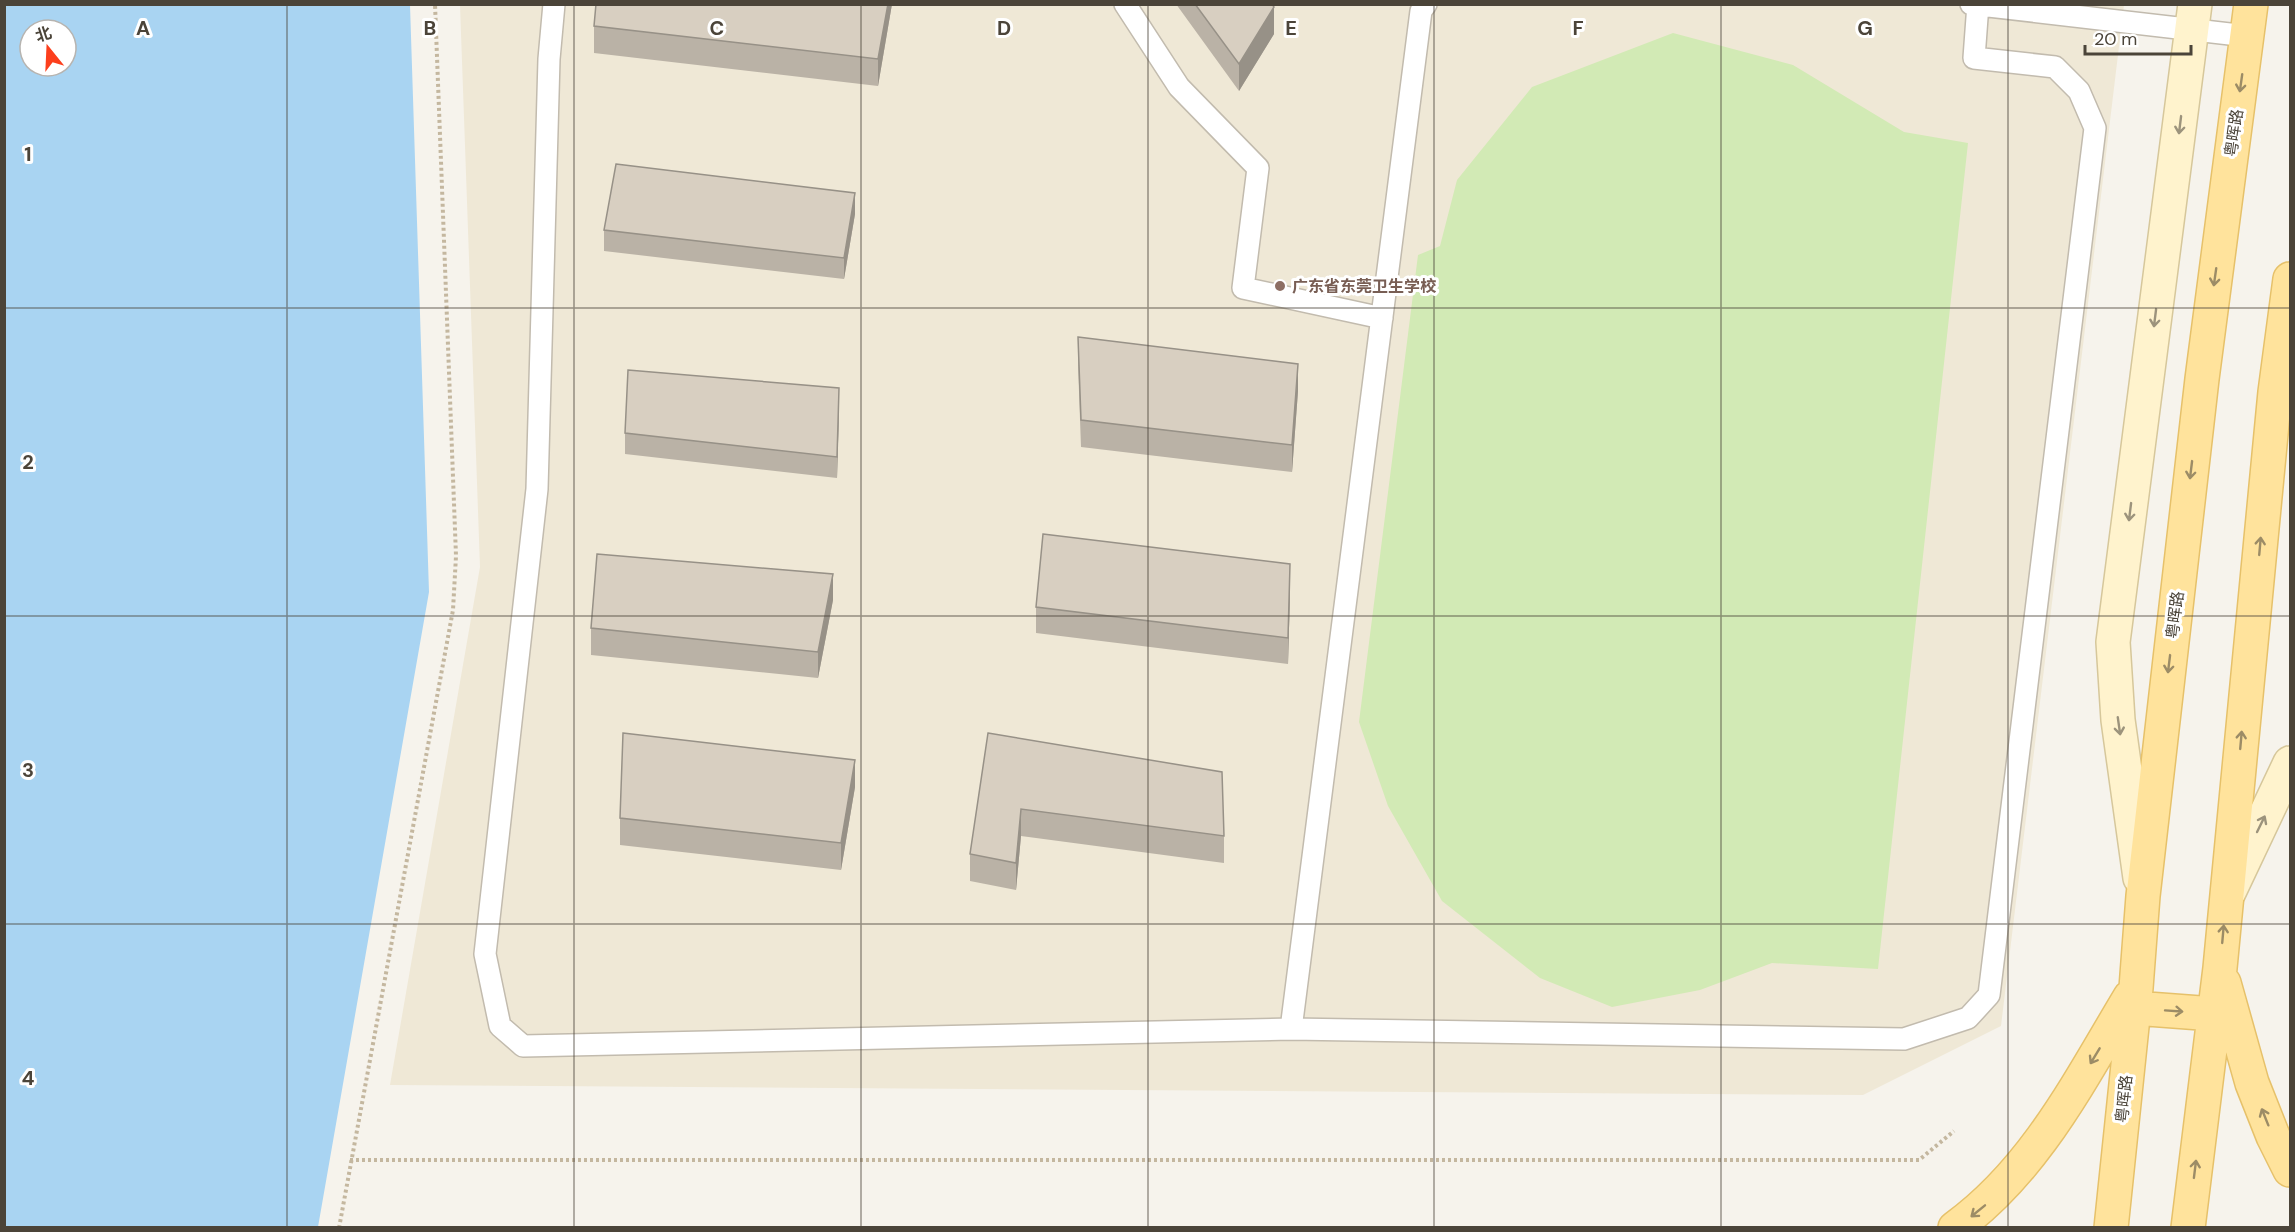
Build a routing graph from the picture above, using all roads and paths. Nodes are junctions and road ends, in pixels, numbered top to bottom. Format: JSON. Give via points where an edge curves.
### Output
{"nodes":[{"id":1,"x":435,"y":4,"type":"edge"},
{"id":2,"x":554,"y":4,"type":"edge"},
{"id":3,"x":1125,"y":4,"type":"edge"},
{"id":4,"x":1426,"y":4,"type":"edge"},
{"id":5,"x":1976,"y":5,"type":"edge"},
{"id":6,"x":2194,"y":17,"type":"edge"},
{"id":7,"x":2249,"y":20,"type":"edge"},
{"id":8,"x":2290,"y":279,"type":"edge"},
{"id":9,"x":1382,"y":318,"type":"junction"},
{"id":10,"x":2290,"y":763,"type":"edge"},
{"id":11,"x":2143,"y":896,"type":"junction"},
{"id":12,"x":2226,"y":896,"type":"junction"},
{"id":13,"x":2220,"y":968,"type":"junction"},
{"id":14,"x":2135,"y":998,"type":"junction"},
{"id":15,"x":2214,"y":1014,"type":"junction"},
{"id":16,"x":1291,"y":1029,"type":"junction"},
{"id":17,"x":1954,"y":1131,"type":"dead end"},
{"id":18,"x":351,"y":1160,"type":"junction"},
{"id":19,"x":2290,"y":1170,"type":"edge"},
{"id":20,"x":339,"y":1227,"type":"edge"},
{"id":21,"x":1955,"y":1227,"type":"edge"},
{"id":22,"x":2111,"y":1227,"type":"edge"},
{"id":23,"x":2188,"y":1227,"type":"edge"}],
"edges":[{"from":1,"to":18,"type":"path","via":[[456,556],[453,610]]},
{"from":2,"to":16,"type":"lane","via":[[549,59],[537,489],[485,954],[500,1026],[523,1046]]},
{"from":3,"to":9,"type":"lane","via":[[1179,87],[1258,168],[1243,288]]},
{"from":4,"to":9,"type":"lane","via":[[1421,11]]},
{"from":5,"to":6,"type":"lane"},
{"from":5,"to":16,"type":"lane","via":[[1974,58],[2055,66],[2079,91],[2095,128],[1989,995],[1968,1018],[1904,1039]]},
{"from":6,"to":7,"type":"lane"},
{"from":6,"to":11,"type":"main road","one_way":true,"via":[[2113,642],[2118,720]]},
{"from":7,"to":11,"type":"main road","name":"粤晖路","one_way":true,"via":[[2202,379]]},
{"from":12,"to":8,"type":"main road","one_way":true,"via":[[2275,392]]},
{"from":9,"to":16,"type":"lane"},
{"from":12,"to":10,"type":"main road","one_way":true},
{"from":11,"to":14,"type":"main road","name":"粤晖路"},
{"from":13,"to":12,"type":"main road","one_way":true},
{"from":13,"to":15,"type":"main road"},
{"from":19,"to":13,"type":"main road","one_way":true,"via":[[2252,1083]]},
{"from":14,"to":15,"type":"main road","one_way":true},
{"from":14,"to":21,"type":"main road","one_way":true,"via":[[2009,1182]]},
{"from":14,"to":22,"type":"main road","name":"粤晖路"},
{"from":23,"to":15,"type":"main road","one_way":true},
{"from":17,"to":18,"type":"path","via":[[1919,1160]]},
{"from":18,"to":20,"type":"path"}]}
